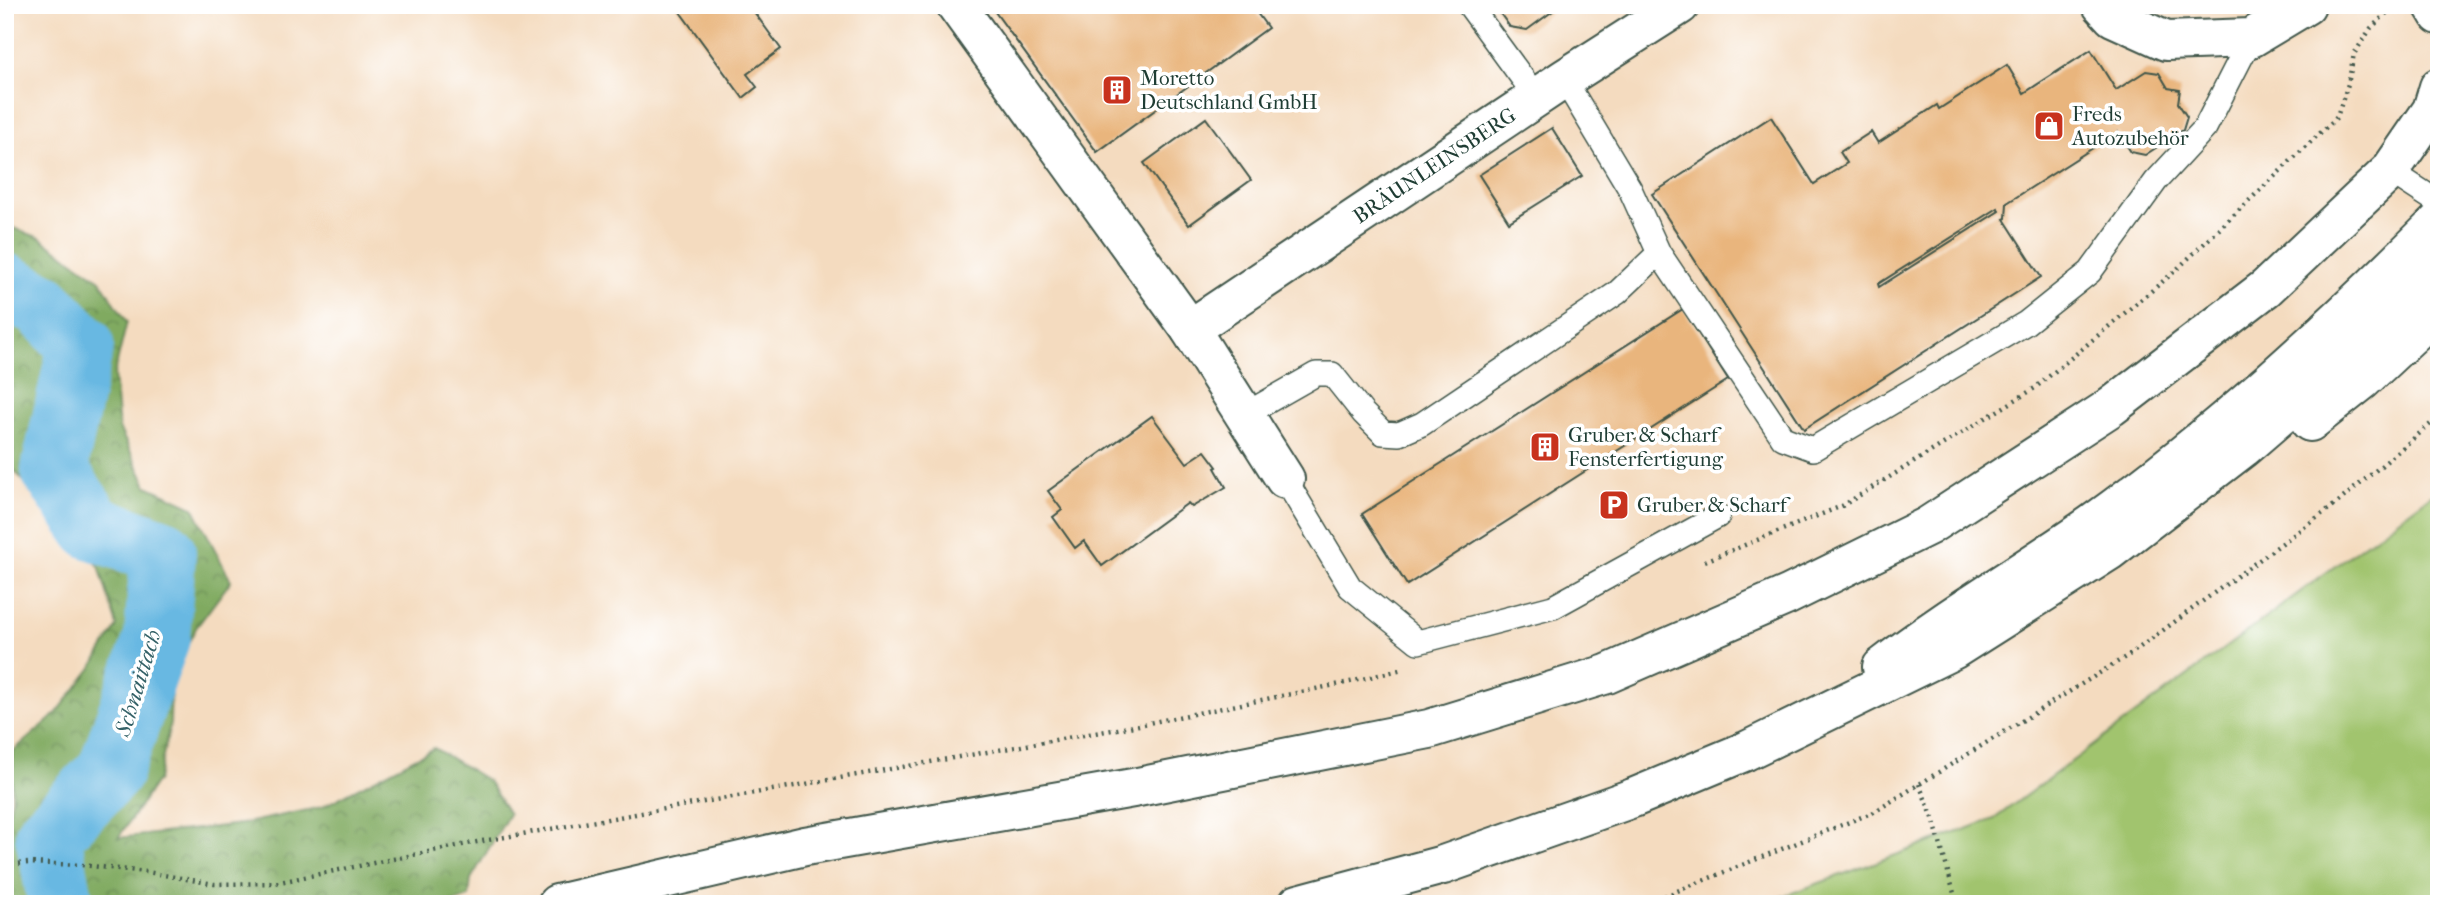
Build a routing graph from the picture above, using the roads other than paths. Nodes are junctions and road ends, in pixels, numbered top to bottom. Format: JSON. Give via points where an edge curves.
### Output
{"nodes":[{"id":1,"x":956,"y":5,"type":"edge"},
{"id":2,"x":1469,"y":5,"type":"edge"},
{"id":3,"x":1680,"y":5,"type":"edge"},
{"id":4,"x":2102,"y":5,"type":"edge"},
{"id":5,"x":2306,"y":5,"type":"edge"},
{"id":6,"x":2433,"y":5,"type":"edge"},
{"id":7,"x":2439,"y":15,"type":"edge"},
{"id":8,"x":2251,"y":38,"type":"junction"},
{"id":9,"x":2439,"y":87,"type":"edge"},
{"id":10,"x":1551,"y":89,"type":"junction"},
{"id":11,"x":2390,"y":171,"type":"junction"},
{"id":12,"x":2439,"y":203,"type":"edge"},
{"id":13,"x":2439,"y":221,"type":"edge"},
{"id":14,"x":1659,"y":253,"type":"junction"},
{"id":15,"x":2439,"y":266,"type":"edge"},
{"id":16,"x":2439,"y":309,"type":"edge"},
{"id":17,"x":1190,"y":329,"type":"junction"},
{"id":18,"x":1244,"y":415,"type":"junction"},
{"id":19,"x":2243,"y":448,"type":"junction"},
{"id":20,"x":1285,"y":479,"type":"joint"},
{"id":21,"x":1718,"y":516,"type":"dead end"},
{"id":22,"x":1814,"y":720,"type":"junction"},
{"id":23,"x":557,"y":904,"type":"edge"},
{"id":24,"x":1298,"y":904,"type":"edge"}],
"edges":[{"from":1,"to":17,"type":"street"},
{"from":2,"to":10,"type":"lane"},
{"from":3,"to":10,"type":"street","name":"BRÄUNLEINSBERG"},
{"from":4,"to":8,"type":"street","via":[[2113,17],[2166,41]]},
{"from":5,"to":8,"type":"street"},
{"from":6,"to":7,"type":"street"},
{"from":8,"to":14,"type":"lane","via":[[2205,128],[2157,181],[2090,272],[2026,323],[1813,449],[1783,438]]},
{"from":9,"to":11,"type":"street","via":[[2432,110]]},
{"from":10,"to":14,"type":"lane","via":[[1630,189]]},
{"from":10,"to":17,"type":"street","name":"BRÄUNLEINSBERG"},
{"from":11,"to":12,"type":"lane"},
{"from":11,"to":23,"type":"street","via":[[2266,288],[2111,407],[1928,526],[1788,595],[1607,674],[1429,729],[805,846]]},
{"from":13,"to":22,"type":"street","via":[[2357,303],[2223,422],[2091,524],[1927,632]]},
{"from":14,"to":18,"type":"lane","via":[[1617,293],[1422,424],[1399,434],[1383,433],[1332,374],[1316,374]]},
{"from":15,"to":19,"type":"street","via":[[2365,342]]},
{"from":16,"to":19,"type":"street","via":[[2308,424]]},
{"from":17,"to":18,"type":"street"},
{"from":18,"to":20,"type":"street"},
{"from":19,"to":22,"type":"street","via":[[2109,551],[1964,643]]},
{"from":20,"to":21,"type":"lane","via":[[1350,587],[1418,642],[1553,607]]},
{"from":22,"to":24,"type":"street","via":[[1595,811],[1443,865]]}]}
